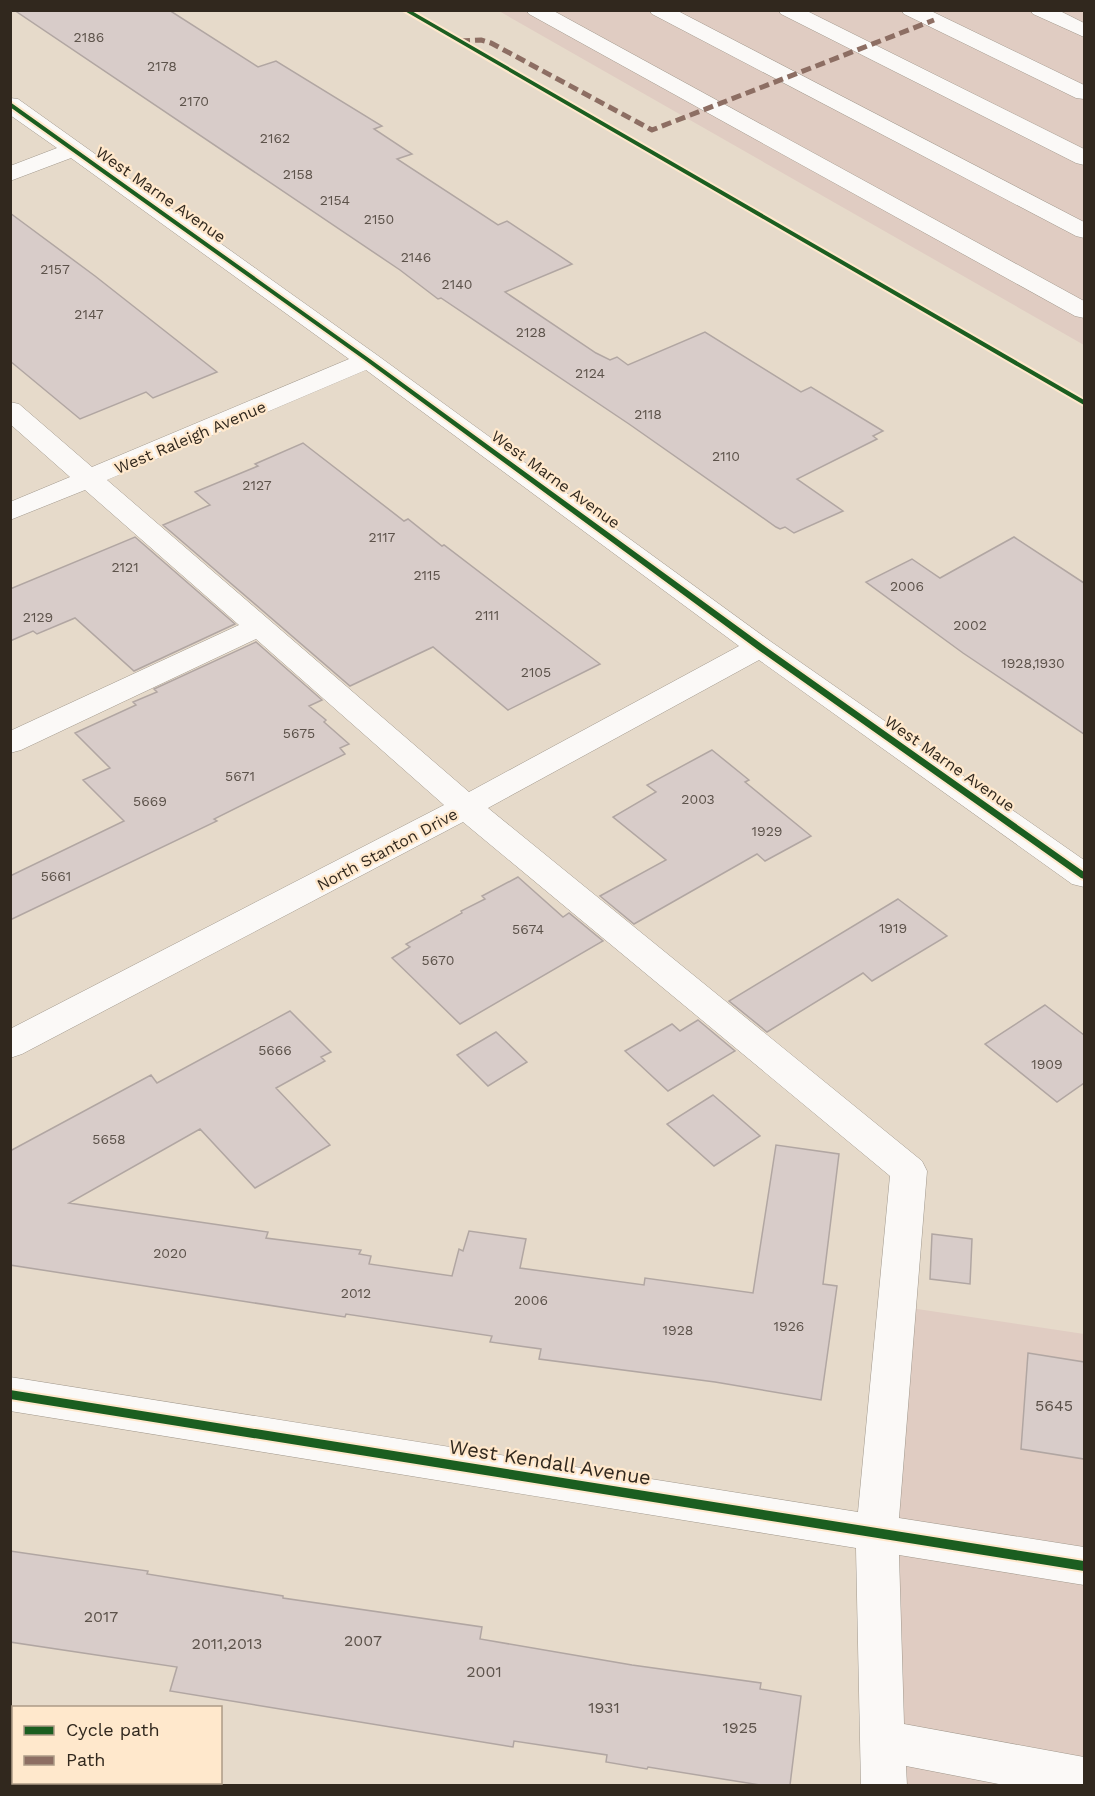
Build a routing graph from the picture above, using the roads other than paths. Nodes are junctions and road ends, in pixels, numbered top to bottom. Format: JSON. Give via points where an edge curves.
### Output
{"nodes":[{"id":1,"x":536,"y":10,"type":"edge"},
{"id":2,"x":659,"y":10,"type":"edge"},
{"id":3,"x":788,"y":10,"type":"edge"},
{"id":4,"x":911,"y":10,"type":"edge"},
{"id":5,"x":1040,"y":10,"type":"edge"},
{"id":6,"x":1084,"y":31,"type":"edge"},
{"id":7,"x":1084,"y":93,"type":"edge"},
{"id":8,"x":10,"y":104,"type":"edge"},
{"id":9,"x":74,"y":150,"type":"junction"},
{"id":10,"x":1084,"y":158,"type":"edge"},
{"id":11,"x":10,"y":174,"type":"edge"},
{"id":12,"x":1084,"y":231,"type":"edge"},
{"id":13,"x":1084,"y":311,"type":"edge"},
{"id":14,"x":368,"y":360,"type":"junction"},
{"id":15,"x":10,"y":410,"type":"edge"},
{"id":16,"x":89,"y":480,"type":"junction"},
{"id":17,"x":10,"y":512,"type":"edge"},
{"id":18,"x":258,"y":627,"type":"junction"},
{"id":19,"x":760,"y":647,"type":"junction"},
{"id":20,"x":10,"y":742,"type":"edge"},
{"id":21,"x":466,"y":807,"type":"junction"},
{"id":22,"x":1084,"y":876,"type":"edge"},
{"id":23,"x":10,"y":1045,"type":"edge"},
{"id":24,"x":10,"y":1394,"type":"edge"},
{"id":25,"x":877,"y":1533,"type":"junction"},
{"id":26,"x":1084,"y":1566,"type":"edge"},
{"id":27,"x":882,"y":1741,"type":"junction"},
{"id":28,"x":1084,"y":1778,"type":"edge"},
{"id":29,"x":884,"y":1785,"type":"edge"}],
"edges":[{"from":1,"to":13,"type":"street"},
{"from":2,"to":12,"type":"street"},
{"from":3,"to":10,"type":"street"},
{"from":4,"to":7,"type":"street"},
{"from":5,"to":6,"type":"street"},
{"from":8,"to":9,"type":"street","name":"West Marne Avenue"},
{"from":9,"to":11,"type":"street"},
{"from":9,"to":14,"type":"street","name":"West Marne Avenue"},
{"from":14,"to":16,"type":"street","name":"West Raleigh Avenue"},
{"from":14,"to":19,"type":"street","name":"West Marne Avenue"},
{"from":15,"to":16,"type":"street"},
{"from":16,"to":17,"type":"street","name":"West Raleigh Avenue"},
{"from":16,"to":18,"type":"street"},
{"from":18,"to":20,"type":"street"},
{"from":18,"to":21,"type":"street"},
{"from":19,"to":21,"type":"street","name":"North Stanton Drive"},
{"from":19,"to":22,"type":"street","name":"West Marne Avenue"},
{"from":21,"to":23,"type":"street","name":"North Stanton Drive"},
{"from":21,"to":25,"type":"street","via":[[909,1171]]},
{"from":24,"to":25,"type":"street","name":"West Kendall Avenue"},
{"from":25,"to":26,"type":"street","name":"West Kendall Avenue"},
{"from":25,"to":27,"type":"street"},
{"from":27,"to":28,"type":"street"},
{"from":27,"to":29,"type":"street"}]}
